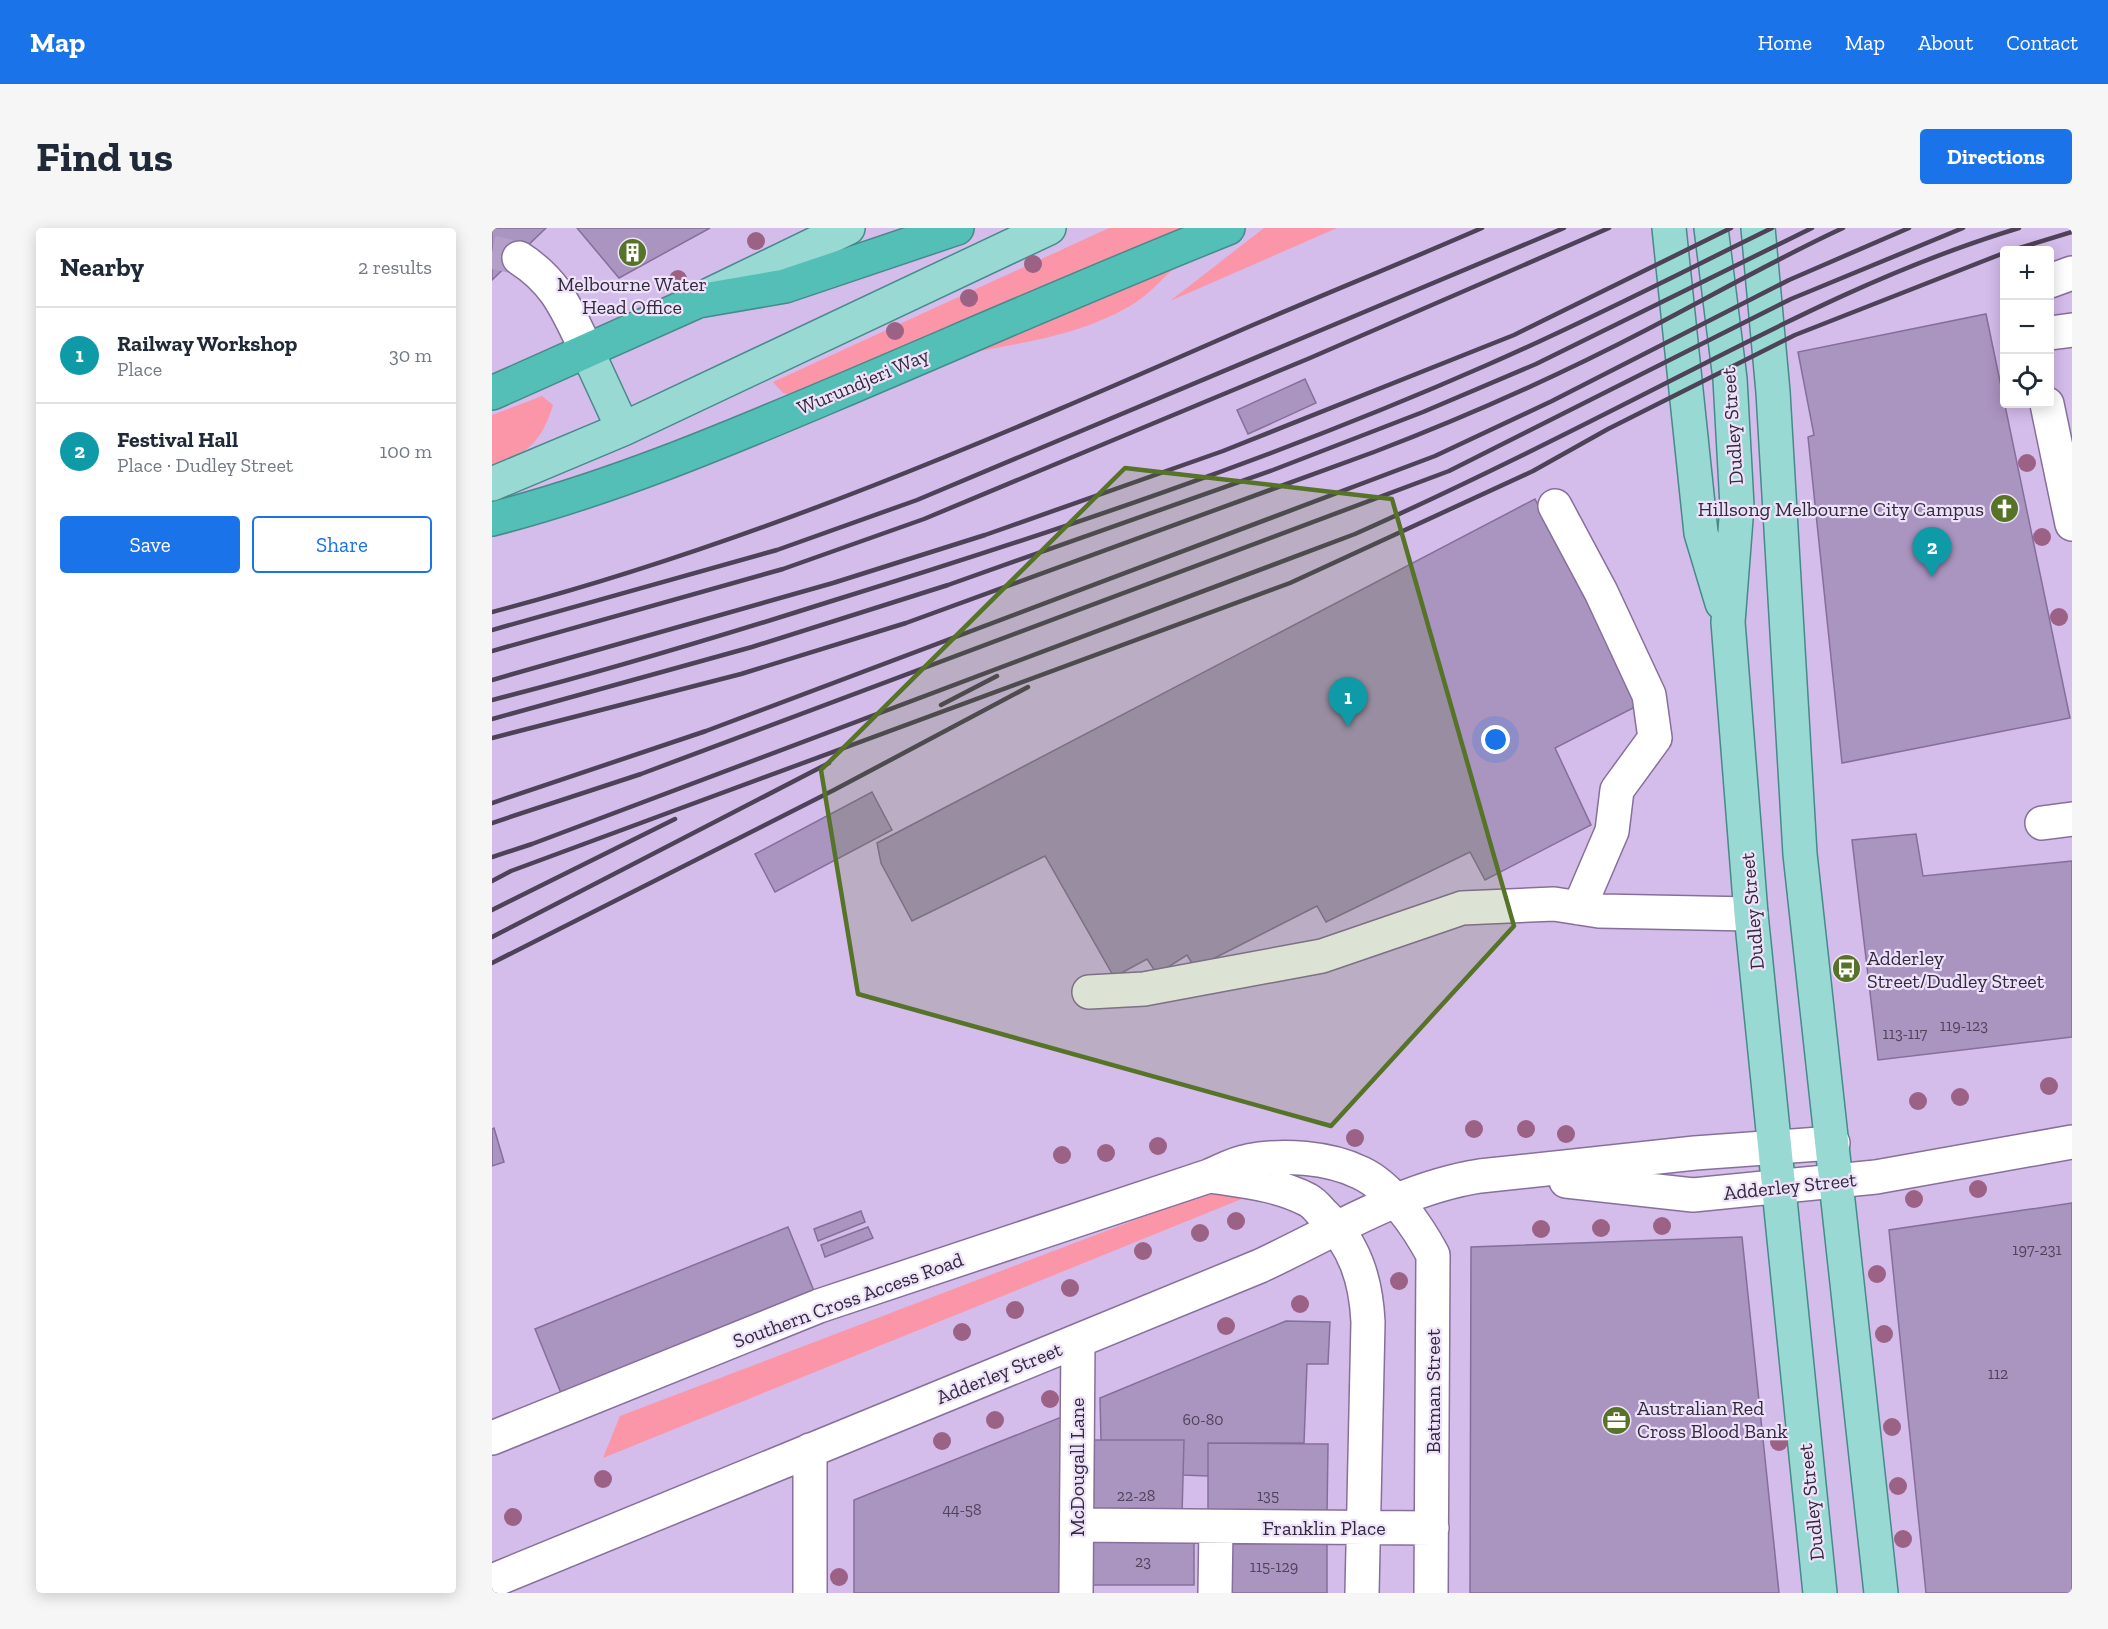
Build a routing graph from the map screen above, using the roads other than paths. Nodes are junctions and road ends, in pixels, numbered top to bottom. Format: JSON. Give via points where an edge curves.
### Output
{"nodes":[{"id":1,"x":848,"y":228,"type":"edge"},
{"id":2,"x":1049,"y":228,"type":"edge"},
{"id":3,"x":1228,"y":228,"type":"edge"},
{"id":4,"x":1670,"y":228,"type":"edge"},
{"id":5,"x":1711,"y":228,"type":"edge"},
{"id":6,"x":1758,"y":228,"type":"edge"},
{"id":7,"x":954,"y":229,"type":"edge"},
{"id":8,"x":519,"y":258,"type":"tunnel mouth"},
{"id":9,"x":2072,"y":273,"type":"edge"},
{"id":10,"x":2054,"y":279,"type":"edge"},
{"id":11,"x":698,"y":301,"type":"junction"},
{"id":12,"x":2072,"y":330,"type":"edge"},
{"id":13,"x":2054,"y":332,"type":"edge"},
{"id":14,"x":586,"y":351,"type":"junction"},
{"id":15,"x":492,"y":393,"type":"edge"},
{"id":16,"x":2049,"y":408,"type":"edge"},
{"id":17,"x":623,"y":429,"type":"junction"},
{"id":18,"x":2064,"y":442,"type":"edge"},
{"id":19,"x":492,"y":484,"type":"edge"},
{"id":20,"x":1555,"y":506,"type":"dead end"},
{"id":21,"x":492,"y":519,"type":"edge"},
{"id":22,"x":2072,"y":524,"type":"edge"},
{"id":23,"x":1728,"y":622,"type":"junction"},
{"id":24,"x":1579,"y":908,"type":"junction"},
{"id":25,"x":1751,"y":914,"type":"junction"},
{"id":26,"x":1089,"y":992,"type":"dead end"},
{"id":27,"x":2072,"y":1142,"type":"edge"},
{"id":28,"x":1833,"y":1143,"type":"junction"},
{"id":29,"x":1776,"y":1149,"type":"junction"},
{"id":30,"x":1506,"y":1174,"type":"junction"},
{"id":31,"x":1209,"y":1176,"type":"junction"},
{"id":32,"x":1837,"y":1182,"type":"junction"},
{"id":33,"x":1780,"y":1188,"type":"junction"},
{"id":34,"x":1396,"y":1202,"type":"junction"},
{"id":35,"x":1339,"y":1229,"type":"junction"},
{"id":36,"x":1078,"y":1341,"type":"junction"},
{"id":37,"x":492,"y":1438,"type":"edge"},
{"id":38,"x":810,"y":1450,"type":"junction"},
{"id":39,"x":1077,"y":1525,"type":"junction"},
{"id":40,"x":1216,"y":1527,"type":"junction"},
{"id":41,"x":1363,"y":1527,"type":"junction"},
{"id":42,"x":1432,"y":1528,"type":"junction"},
{"id":43,"x":492,"y":1581,"type":"edge"},
{"id":44,"x":810,"y":1593,"type":"edge"},
{"id":45,"x":1076,"y":1593,"type":"edge"},
{"id":46,"x":1215,"y":1593,"type":"edge"},
{"id":47,"x":1362,"y":1593,"type":"edge"},
{"id":48,"x":1431,"y":1593,"type":"edge"},
{"id":49,"x":1820,"y":1593,"type":"edge"},
{"id":50,"x":1881,"y":1593,"type":"edge"}],
"edges":[{"from":1,"to":11,"type":"main road"},
{"from":2,"to":17,"type":"main road"},
{"from":3,"to":21,"type":"highway","name":"Wurundjeri Way","via":[[764,423],[552,504]]},
{"from":4,"to":23,"type":"main road","via":[[1701,533]]},
{"from":5,"to":23,"type":"main road","name":"Dudley Street","via":[[1730,379],[1737,506]]},
{"from":6,"to":28,"type":"main road","via":[[1773,392],[1800,854]]},
{"from":7,"to":11,"type":"highway","via":[[785,286]]},
{"from":8,"to":14,"type":"street","via":[[555,290]]},
{"from":9,"to":10,"type":"street"},
{"from":11,"to":14,"type":"highway"},
{"from":12,"to":13,"type":"street"},
{"from":14,"to":15,"type":"highway"},
{"from":14,"to":17,"type":"main road"},
{"from":16,"to":18,"type":"street"},
{"from":17,"to":19,"type":"main road"},
{"from":18,"to":22,"type":"street"},
{"from":20,"to":24,"type":"street","via":[[1649,695],[1655,738],[1617,790],[1612,831]]},
{"from":23,"to":25,"type":"main road","name":"Dudley Street"},
{"from":24,"to":25,"type":"street"},
{"from":24,"to":26,"type":"street","via":[[1554,904],[1462,908],[1322,956],[1144,989]]},
{"from":25,"to":29,"type":"main road","name":"Dudley Street"},
{"from":27,"to":32,"type":"street","name":"Adderley Street"},
{"from":28,"to":29,"type":"street","name":"Adderley Street"},
{"from":28,"to":32,"type":"main road"},
{"from":29,"to":30,"type":"street","name":"Adderley Street","via":[[1695,1153]]},
{"from":29,"to":33,"type":"main road","name":"Dudley Street"},
{"from":30,"to":33,"type":"street","name":"Adderley Street","via":[[1693,1196]]},
{"from":30,"to":34,"type":"street","name":"Adderley Street","via":[[1461,1178]]},
{"from":31,"to":34,"type":"street","name":"Southern Cross Access Road","via":[[1246,1161],[1278,1157],[1327,1162],[1362,1173]]},
{"from":31,"to":35,"type":"street","name":"Southern Cross Access Road","via":[[1260,1184],[1309,1201]]},
{"from":31,"to":37,"type":"street","name":"Southern Cross Access Road","via":[[819,1306]]},
{"from":32,"to":33,"type":"street","name":"Adderley Street"},
{"from":32,"to":50,"type":"main road"},
{"from":33,"to":49,"type":"main road","name":"Dudley Street"},
{"from":34,"to":35,"type":"street","name":"Adderley Street"},
{"from":34,"to":42,"type":"street","name":"Batman Street","via":[[1417,1225],[1433,1255]]},
{"from":35,"to":36,"type":"street","name":"Adderley Street"},
{"from":35,"to":41,"type":"street","via":[[1356,1256],[1367,1304]]},
{"from":36,"to":38,"type":"street","name":"Adderley Street"},
{"from":36,"to":39,"type":"street","name":"McDougall Lane"},
{"from":38,"to":43,"type":"street","name":"Adderley Street"},
{"from":38,"to":44,"type":"street"},
{"from":39,"to":40,"type":"street","name":"Franklin Place"},
{"from":39,"to":45,"type":"street","name":"McDougall Lane"},
{"from":40,"to":41,"type":"street","name":"Franklin Place"},
{"from":40,"to":46,"type":"street"},
{"from":41,"to":42,"type":"street","name":"Franklin Place"},
{"from":41,"to":47,"type":"street"},
{"from":42,"to":48,"type":"street","name":"Batman Street"}]}
